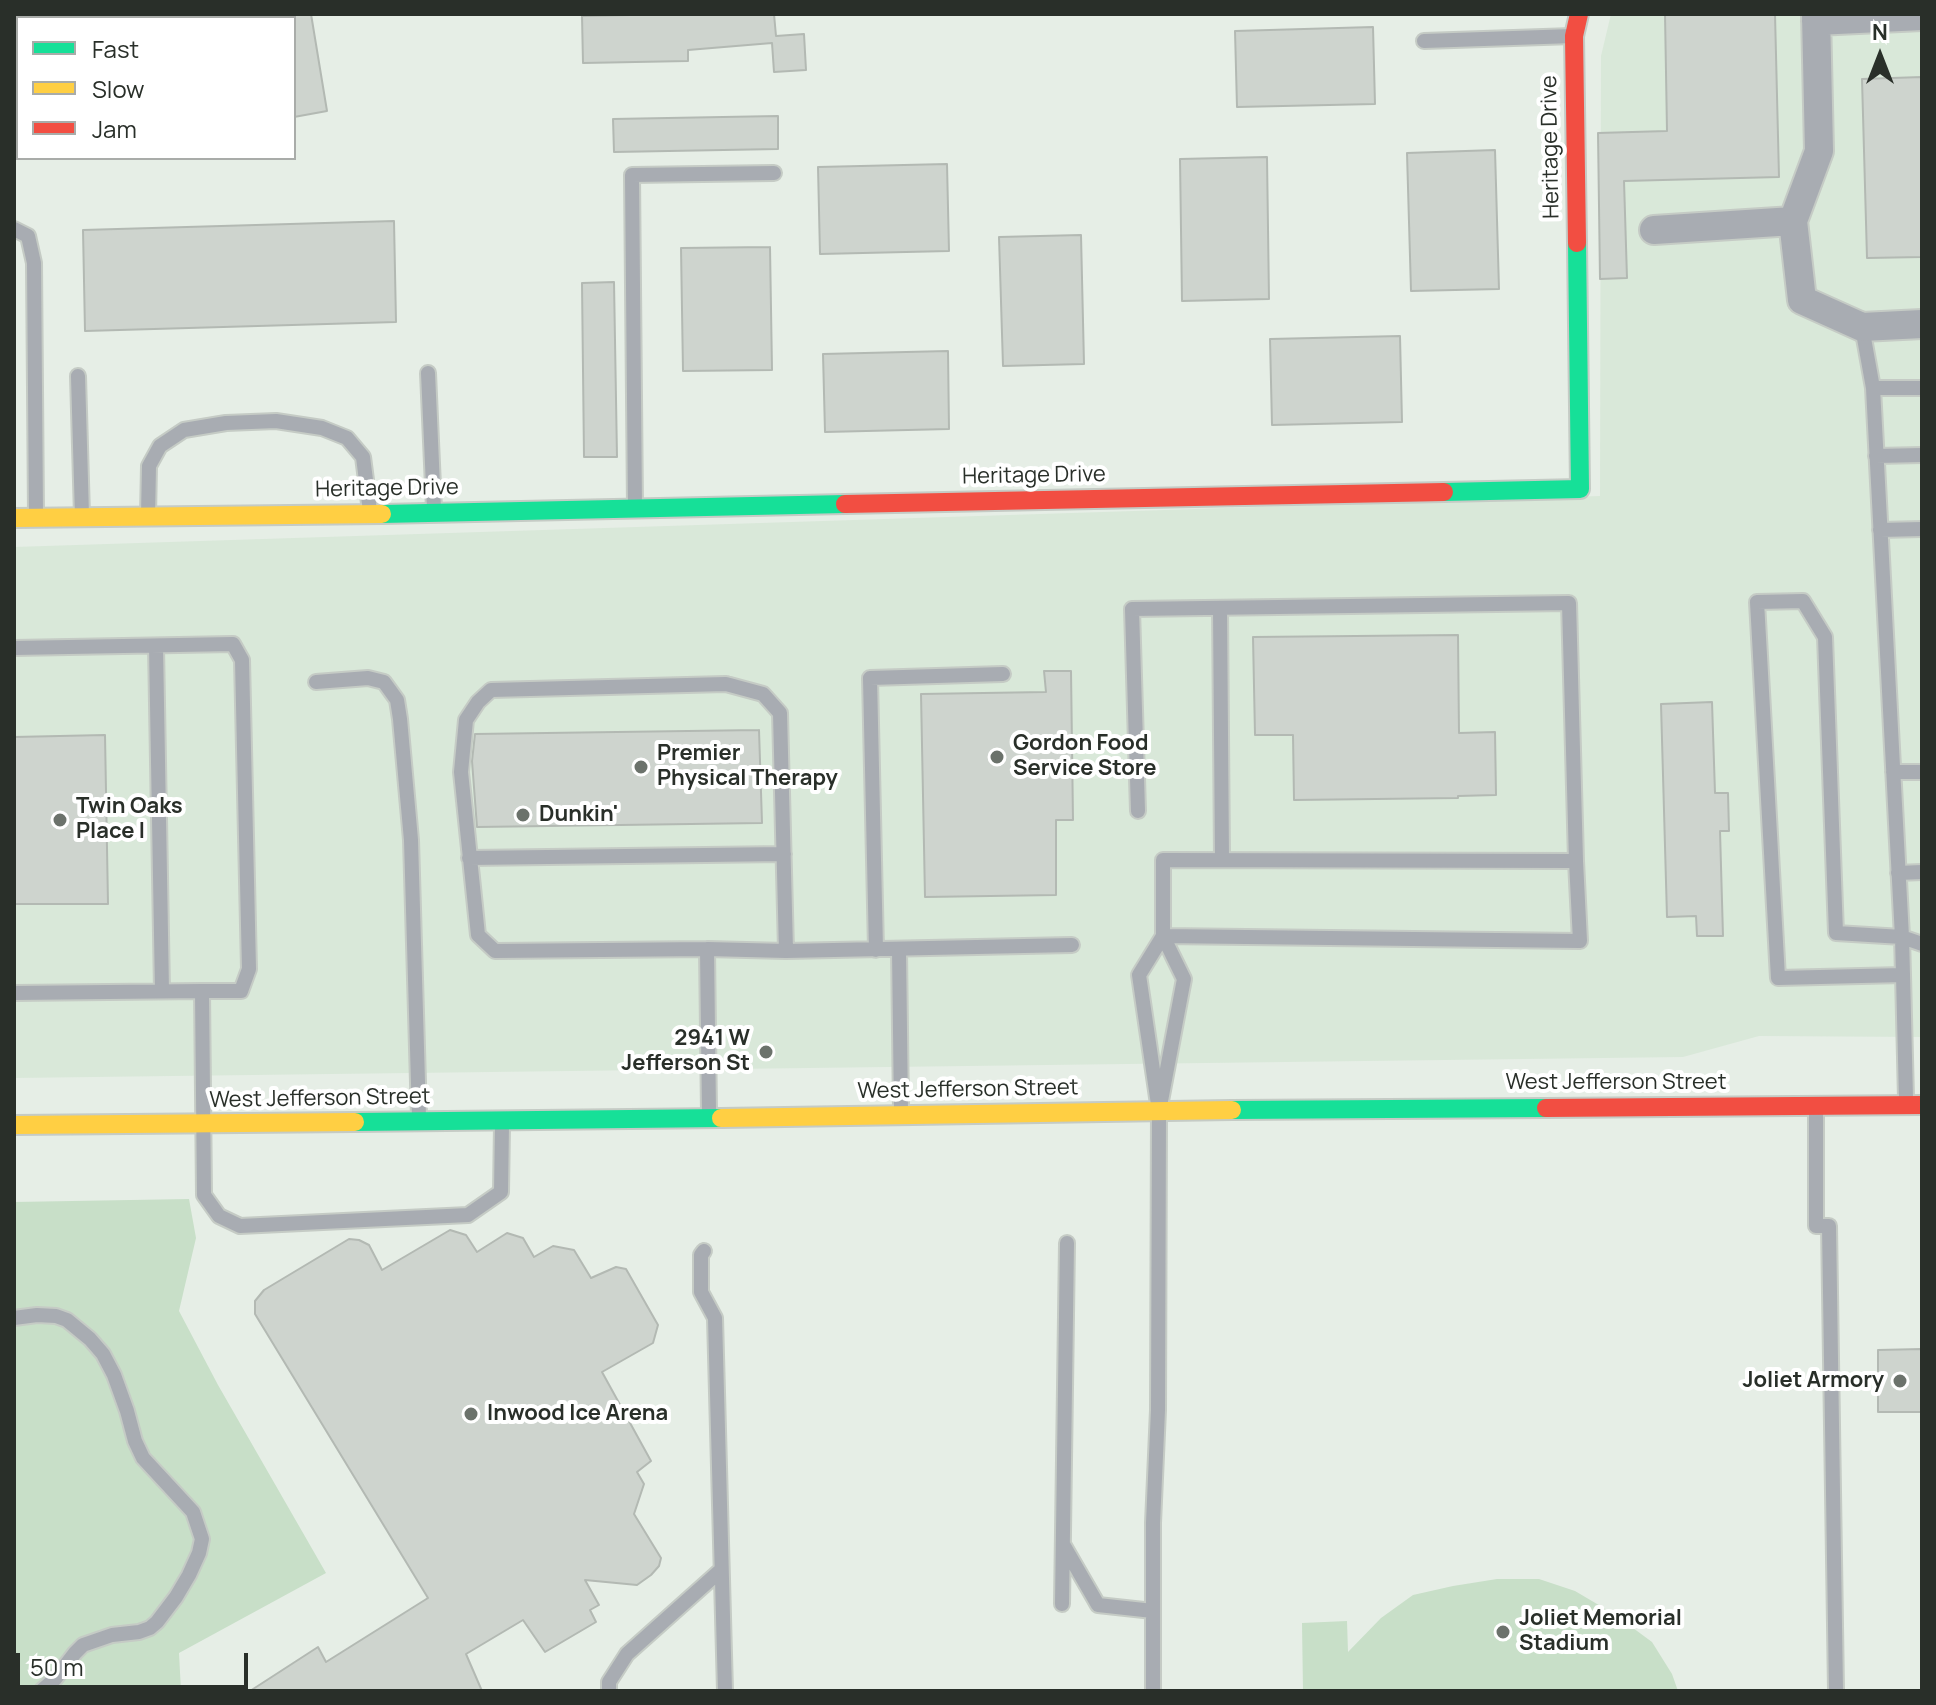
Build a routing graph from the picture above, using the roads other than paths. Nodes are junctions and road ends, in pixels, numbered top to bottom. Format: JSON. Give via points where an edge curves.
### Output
{"nodes":[{"id":1,"x":1579,"y":14,"type":"edge"},
{"id":2,"x":1922,"y":16,"type":"edge"},
{"id":3,"x":1816,"y":17,"type":"edge"},
{"id":4,"x":1574,"y":36,"type":"junction"},
{"id":5,"x":1424,"y":41,"type":"dead end"},
{"id":6,"x":774,"y":173,"type":"dead end"},
{"id":7,"x":1793,"y":221,"type":"junction"},
{"id":8,"x":14,"y":229,"type":"edge"},
{"id":9,"x":1654,"y":230,"type":"dead end"},
{"id":10,"x":1922,"y":324,"type":"edge"},
{"id":11,"x":1862,"y":327,"type":"junction"},
{"id":12,"x":428,"y":373,"type":"dead end"},
{"id":13,"x":78,"y":376,"type":"dead end"},
{"id":14,"x":1873,"y":388,"type":"junction"},
{"id":15,"x":1922,"y":388,"type":"edge"},
{"id":16,"x":1922,"y":455,"type":"edge"},
{"id":17,"x":1876,"y":456,"type":"junction"},
{"id":18,"x":635,"y":509,"type":"junction"},
{"id":19,"x":370,"y":513,"type":"junction"},
{"id":20,"x":434,"y":513,"type":"junction"},
{"id":21,"x":148,"y":516,"type":"junction"},
{"id":22,"x":82,"y":517,"type":"junction"},
{"id":23,"x":14,"y":518,"type":"edge"},
{"id":24,"x":36,"y":518,"type":"junction"},
{"id":25,"x":1922,"y":529,"type":"edge"},
{"id":26,"x":1880,"y":530,"type":"junction"},
{"id":27,"x":1220,"y":608,"type":"junction"},
{"id":28,"x":156,"y":646,"type":"junction"},
{"id":29,"x":14,"y":648,"type":"edge"},
{"id":30,"x":1003,"y":674,"type":"dead end"},
{"id":31,"x":316,"y":682,"type":"dead end"},
{"id":32,"x":1893,"y":772,"type":"junction"},
{"id":33,"x":1922,"y":772,"type":"edge"},
{"id":34,"x":1138,"y":811,"type":"dead end"},
{"id":35,"x":784,"y":854,"type":"junction"},
{"id":36,"x":469,"y":858,"type":"junction"},
{"id":37,"x":1222,"y":860,"type":"junction"},
{"id":38,"x":1576,"y":861,"type":"junction"},
{"id":39,"x":1922,"y":872,"type":"edge"},
{"id":40,"x":1898,"y":873,"type":"junction"},
{"id":41,"x":1163,"y":936,"type":"junction"},
{"id":42,"x":1902,"y":937,"type":"junction"},
{"id":43,"x":1922,"y":944,"type":"edge"},
{"id":44,"x":1072,"y":945,"type":"dead end"},
{"id":45,"x":707,"y":949,"type":"junction"},
{"id":46,"x":876,"y":950,"type":"junction"},
{"id":47,"x":899,"y":950,"type":"junction"},
{"id":48,"x":786,"y":951,"type":"junction"},
{"id":49,"x":1903,"y":975,"type":"junction"},
{"id":50,"x":162,"y":991,"type":"junction"},
{"id":51,"x":202,"y":991,"type":"junction"},
{"id":52,"x":14,"y":993,"type":"edge"},
{"id":53,"x":1816,"y":1105,"type":"junction"},
{"id":54,"x":1914,"y":1105,"type":"edge"},
{"id":55,"x":1159,"y":1111,"type":"junction"},
{"id":56,"x":901,"y":1115,"type":"junction"},
{"id":57,"x":709,"y":1118,"type":"junction"},
{"id":58,"x":502,"y":1120,"type":"junction"},
{"id":59,"x":419,"y":1121,"type":"junction"},
{"id":60,"x":204,"y":1124,"type":"junction"},
{"id":61,"x":14,"y":1125,"type":"edge"},
{"id":62,"x":1067,"y":1243,"type":"dead end"},
{"id":63,"x":704,"y":1251,"type":"dead end"},
{"id":64,"x":14,"y":1318,"type":"edge"},
{"id":65,"x":1063,"y":1544,"type":"junction"},
{"id":66,"x":721,"y":1570,"type":"junction"},
{"id":67,"x":1062,"y":1604,"type":"dead end"},
{"id":68,"x":1153,"y":1611,"type":"junction"},
{"id":69,"x":41,"y":1691,"type":"edge"},
{"id":70,"x":609,"y":1691,"type":"edge"},
{"id":71,"x":725,"y":1691,"type":"edge"},
{"id":72,"x":1153,"y":1691,"type":"edge"},
{"id":73,"x":1836,"y":1691,"type":"edge"}],
"edges":[{"from":1,"to":4,"type":"street","name":"Heritage Drive"},
{"from":2,"to":3,"type":"street"},
{"from":3,"to":7,"type":"street","via":[[1819,151]]},
{"from":4,"to":5,"type":"lane"},
{"from":4,"to":18,"type":"street","name":"Heritage Drive","via":[[1580,489]]},
{"from":6,"to":18,"type":"lane","via":[[632,175]]},
{"from":7,"to":9,"type":"street"},
{"from":7,"to":11,"type":"street","via":[[1802,300]]},
{"from":8,"to":24,"type":"lane","via":[[28,236],[34,263]]},
{"from":10,"to":11,"type":"street"},
{"from":11,"to":14,"type":"lane"},
{"from":12,"to":20,"type":"lane"},
{"from":13,"to":22,"type":"lane"},
{"from":14,"to":15,"type":"lane"},
{"from":14,"to":17,"type":"lane"},
{"from":16,"to":17,"type":"lane"},
{"from":17,"to":26,"type":"lane"},
{"from":18,"to":20,"type":"street","name":"Heritage Drive"},
{"from":19,"to":20,"type":"street","name":"Heritage Drive"},
{"from":19,"to":21,"type":"street","name":"Heritage Drive"},
{"from":19,"to":21,"type":"lane","via":[[363,457],[347,438],[276,421],[184,430],[160,446],[149,466]]},
{"from":21,"to":22,"type":"street","name":"Heritage Drive"},
{"from":22,"to":24,"type":"street","name":"Heritage Drive"},
{"from":23,"to":24,"type":"street","name":"Heritage Drive"},
{"from":25,"to":26,"type":"lane"},
{"from":26,"to":32,"type":"lane"},
{"from":27,"to":34,"type":"lane","via":[[1132,609]]},
{"from":27,"to":37,"type":"lane"},
{"from":27,"to":38,"type":"lane","via":[[1569,603]]},
{"from":28,"to":29,"type":"lane"},
{"from":28,"to":50,"type":"lane"},
{"from":28,"to":51,"type":"lane","via":[[233,644],[242,660],[249,969],[241,991]]},
{"from":30,"to":46,"type":"lane","via":[[870,678]]},
{"from":31,"to":59,"type":"lane","via":[[368,678],[384,682],[397,700],[411,840]]},
{"from":32,"to":33,"type":"lane"},
{"from":32,"to":40,"type":"lane"},
{"from":35,"to":36,"type":"lane"},
{"from":35,"to":36,"type":"lane","via":[[780,713],[763,694],[726,684],[491,690],[466,720],[461,772]]},
{"from":35,"to":48,"type":"lane"},
{"from":36,"to":45,"type":"lane","via":[[478,935],[495,951]]},
{"from":37,"to":38,"type":"lane"},
{"from":37,"to":41,"type":"lane","via":[[1163,860]]},
{"from":38,"to":41,"type":"lane","via":[[1580,941]]},
{"from":39,"to":40,"type":"lane"},
{"from":40,"to":42,"type":"lane"},
{"from":41,"to":55,"type":"lane","via":[[1184,979]]},
{"from":41,"to":55,"type":"lane","via":[[1139,975]]},
{"from":42,"to":43,"type":"lane"},
{"from":42,"to":49,"type":"lane"},
{"from":42,"to":49,"type":"lane","via":[[1836,933],[1825,637],[1803,601],[1757,602],[1778,978]]},
{"from":44,"to":47,"type":"lane"},
{"from":45,"to":48,"type":"lane"},
{"from":45,"to":57,"type":"lane"},
{"from":46,"to":47,"type":"lane"},
{"from":46,"to":48,"type":"lane"},
{"from":47,"to":56,"type":"lane"},
{"from":49,"to":54,"type":"lane"},
{"from":50,"to":51,"type":"lane"},
{"from":50,"to":52,"type":"lane"},
{"from":51,"to":60,"type":"lane"},
{"from":53,"to":54,"type":"street","name":"West Jefferson Street"},
{"from":53,"to":55,"type":"street","name":"West Jefferson Street"},
{"from":53,"to":73,"type":"lane","via":[[1816,1226],[1829,1226]]},
{"from":55,"to":56,"type":"street","name":"West Jefferson Street"},
{"from":55,"to":68,"type":"lane"},
{"from":56,"to":57,"type":"street","name":"West Jefferson Street"},
{"from":57,"to":58,"type":"street","name":"West Jefferson Street"},
{"from":58,"to":59,"type":"street","name":"West Jefferson Street"},
{"from":58,"to":60,"type":"lane","via":[[501,1192],[468,1215],[240,1226],[219,1216],[204,1195]]},
{"from":59,"to":60,"type":"street","name":"West Jefferson Street"},
{"from":60,"to":61,"type":"street","name":"West Jefferson Street"},
{"from":62,"to":65,"type":"lane"},
{"from":63,"to":66,"type":"lane","via":[[701,1292],[715,1318]]},
{"from":64,"to":69,"type":"lane","via":[[67,1320],[103,1354],[143,1458],[193,1512],[202,1539],[183,1586],[157,1622],[139,1632],[83,1645]]},
{"from":65,"to":67,"type":"lane"},
{"from":65,"to":68,"type":"lane","via":[[1098,1605]]},
{"from":66,"to":70,"type":"lane","via":[[627,1654]]},
{"from":66,"to":71,"type":"lane"},
{"from":68,"to":72,"type":"lane"}]}
